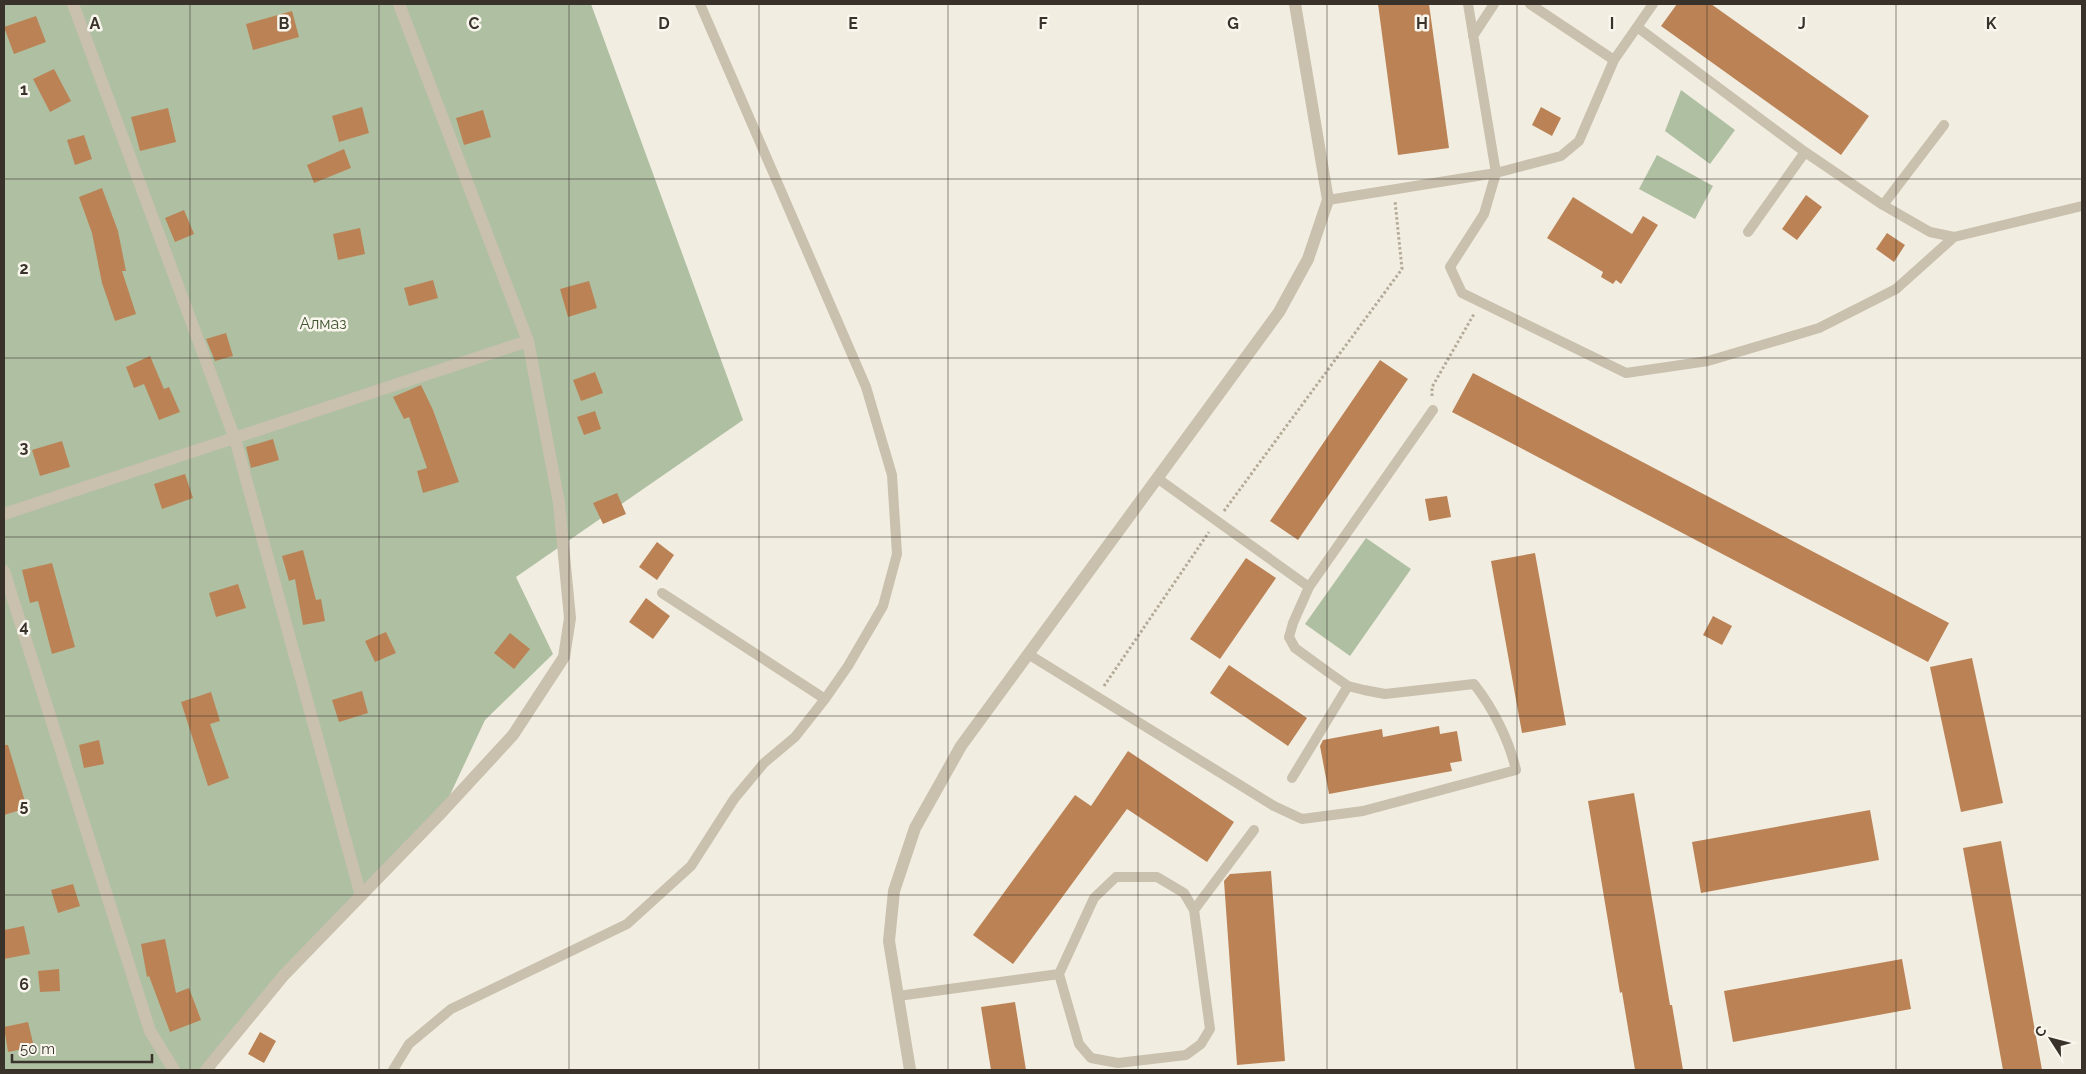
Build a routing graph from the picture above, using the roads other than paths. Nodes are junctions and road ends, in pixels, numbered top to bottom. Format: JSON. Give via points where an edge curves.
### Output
{"nodes":[{"id":1,"x":73,"y":4,"type":"edge"},
{"id":2,"x":399,"y":4,"type":"edge"},
{"id":3,"x":700,"y":4,"type":"edge"},
{"id":4,"x":1295,"y":4,"type":"edge"},
{"id":5,"x":1468,"y":4,"type":"edge"},
{"id":6,"x":1494,"y":4,"type":"edge"},
{"id":7,"x":1530,"y":4,"type":"edge"},
{"id":8,"x":1653,"y":4,"type":"edge"},
{"id":9,"x":1637,"y":27,"type":"junction"},
{"id":10,"x":1473,"y":36,"type":"junction"},
{"id":11,"x":1614,"y":60,"type":"junction"},
{"id":12,"x":1944,"y":125,"type":"dead end"},
{"id":13,"x":1805,"y":152,"type":"junction"},
{"id":14,"x":1496,"y":173,"type":"junction"},
{"id":15,"x":1328,"y":200,"type":"junction"},
{"id":16,"x":1883,"y":205,"type":"junction"},
{"id":17,"x":2082,"y":206,"type":"edge"},
{"id":18,"x":1748,"y":232,"type":"dead end"},
{"id":19,"x":1954,"y":237,"type":"junction"},
{"id":20,"x":528,"y":341,"type":"junction"},
{"id":21,"x":1432,"y":410,"type":"road end"},
{"id":22,"x":235,"y":438,"type":"junction"},
{"id":23,"x":1157,"y":478,"type":"junction"},
{"id":24,"x":4,"y":514,"type":"edge"},
{"id":25,"x":4,"y":571,"type":"edge"},
{"id":26,"x":1309,"y":587,"type":"junction"},
{"id":27,"x":662,"y":593,"type":"dead end"},
{"id":28,"x":1028,"y":654,"type":"junction"},
{"id":29,"x":1348,"y":686,"type":"junction"},
{"id":30,"x":825,"y":699,"type":"junction"},
{"id":31,"x":1292,"y":778,"type":"dead end"},
{"id":32,"x":1254,"y":830,"type":"dead end"},
{"id":33,"x":361,"y":896,"type":"junction"},
{"id":34,"x":1194,"y":910,"type":"junction"},
{"id":35,"x":1059,"y":974,"type":"junction"},
{"id":36,"x":898,"y":996,"type":"junction"},
{"id":37,"x":174,"y":1070,"type":"edge"},
{"id":38,"x":206,"y":1070,"type":"edge"},
{"id":39,"x":393,"y":1070,"type":"edge"},
{"id":40,"x":910,"y":1070,"type":"edge"}],
"edges":[{"from":1,"to":22,"type":"street"},
{"from":2,"to":20,"type":"street"},
{"from":3,"to":30,"type":"lane","via":[[866,387],[892,475],[897,554],[883,606]]},
{"from":4,"to":15,"type":"street"},
{"from":5,"to":10,"type":"lane"},
{"from":6,"to":10,"type":"lane"},
{"from":7,"to":11,"type":"lane"},
{"from":8,"to":9,"type":"lane"},
{"from":9,"to":11,"type":"lane"},
{"from":9,"to":13,"type":"lane"},
{"from":10,"to":14,"type":"lane"},
{"from":11,"to":14,"type":"lane","via":[[1579,141],[1561,156]]},
{"from":12,"to":16,"type":"lane"},
{"from":13,"to":16,"type":"lane"},
{"from":13,"to":18,"type":"lane"},
{"from":14,"to":15,"type":"lane"},
{"from":14,"to":19,"type":"lane","via":[[1484,214],[1450,267],[1462,293],[1626,373],[1708,361],[1819,328],[1896,289]]},
{"from":15,"to":23,"type":"street","via":[[1308,259],[1279,312]]},
{"from":16,"to":19,"type":"lane","via":[[1930,232]]},
{"from":17,"to":19,"type":"lane"},
{"from":20,"to":22,"type":"street"},
{"from":20,"to":33,"type":"street","via":[[559,503],[570,618],[564,657],[513,735]]},
{"from":21,"to":26,"type":"lane"},
{"from":22,"to":24,"type":"street"},
{"from":22,"to":33,"type":"street"},
{"from":23,"to":26,"type":"lane"},
{"from":23,"to":28,"type":"street"},
{"from":25,"to":37,"type":"street","via":[[150,1031]]},
{"from":26,"to":29,"type":"lane","via":[[1290,637],[1295,648]]},
{"from":27,"to":30,"type":"lane"},
{"from":28,"to":29,"type":"lane","via":[[1274,806],[1302,819],[1363,811],[1516,770],[1512,753],[1489,706],[1474,684],[1385,694]]},
{"from":28,"to":36,"type":"street","via":[[961,746],[915,828],[894,891],[889,941]]},
{"from":29,"to":31,"type":"lane"},
{"from":30,"to":39,"type":"lane","via":[[794,737],[764,763],[734,799],[691,866],[627,924],[451,1009],[409,1044]]},
{"from":32,"to":34,"type":"lane"},
{"from":33,"to":38,"type":"street","via":[[284,975]]},
{"from":34,"to":35,"type":"lane","via":[[1184,894],[1157,877],[1116,877],[1094,898]]},
{"from":34,"to":35,"type":"lane","via":[[1210,1029],[1201,1044],[1186,1055],[1118,1063],[1091,1058],[1079,1044]]},
{"from":35,"to":36,"type":"lane"},
{"from":36,"to":40,"type":"street"}]}
